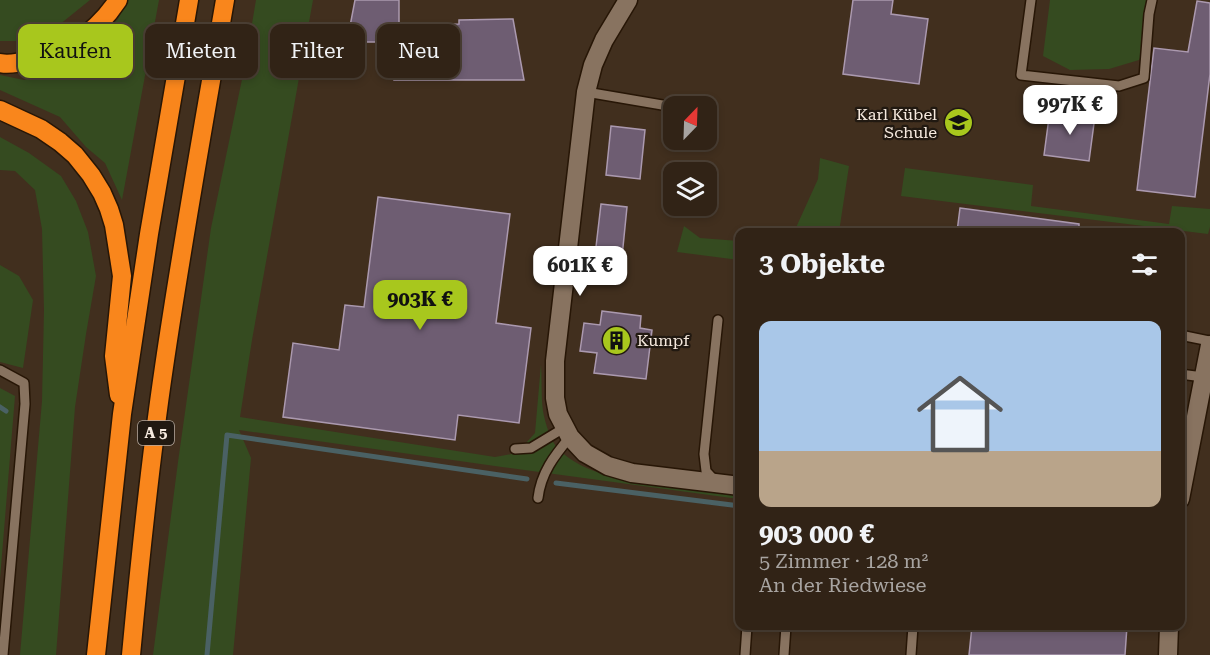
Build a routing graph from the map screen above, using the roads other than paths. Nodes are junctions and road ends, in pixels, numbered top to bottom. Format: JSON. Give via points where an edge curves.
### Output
{"nodes":[{"id":1,"x":118,"y":0,"type":"edge"},
{"id":2,"x":189,"y":0,"type":"edge"},
{"id":3,"x":225,"y":0,"type":"edge"},
{"id":4,"x":628,"y":0,"type":"edge"},
{"id":5,"x":1031,"y":0,"type":"edge"},
{"id":6,"x":1152,"y":0,"type":"edge"},
{"id":7,"x":0,"y":63,"type":"edge"},
{"id":8,"x":586,"y":92,"type":"junction"},
{"id":9,"x":663,"y":105,"type":"edge"},
{"id":10,"x":0,"y":110,"type":"edge"},
{"id":11,"x":718,"y":320,"type":"dead end"},
{"id":12,"x":1185,"y":337,"type":"edge"},
{"id":13,"x":1210,"y":348,"type":"edge"},
{"id":14,"x":0,"y":370,"type":"edge"},
{"id":15,"x":1185,"y":375,"type":"edge"},
{"id":16,"x":1203,"y":377,"type":"junction"},
{"id":17,"x":122,"y":414,"type":"junction"},
{"id":18,"x":1186,"y":430,"type":"edge"},
{"id":19,"x":567,"y":432,"type":"junction"},
{"id":20,"x":515,"y":449,"type":"dead end"},
{"id":21,"x":717,"y":484,"type":"junction"},
{"id":22,"x":735,"y":486,"type":"edge"},
{"id":23,"x":538,"y":498,"type":"dead end"},
{"id":24,"x":747,"y":630,"type":"edge"},
{"id":25,"x":786,"y":630,"type":"edge"},
{"id":26,"x":913,"y":630,"type":"edge"},
{"id":27,"x":1169,"y":630,"type":"edge"},
{"id":28,"x":3,"y":655,"type":"edge"},
{"id":29,"x":96,"y":655,"type":"edge"},
{"id":30,"x":131,"y":655,"type":"edge"},
{"id":31,"x":745,"y":655,"type":"edge"},
{"id":32,"x":784,"y":655,"type":"edge"},
{"id":33,"x":911,"y":655,"type":"edge"},
{"id":34,"x":1168,"y":655,"type":"edge"}],
"edges":[{"from":1,"to":7,"type":"highway","via":[[92,30],[61,52],[35,61]]},
{"from":2,"to":17,"type":"highway","number":"A 5"},
{"from":3,"to":30,"type":"highway","number":"A 5","via":[[164,368]]},
{"from":4,"to":8,"type":"street","via":[[604,40]]},
{"from":5,"to":6,"type":"lane","via":[[1021,75],[1119,86],[1144,78]]},
{"from":8,"to":9,"type":"lane"},
{"from":8,"to":19,"type":"street","via":[[555,361],[555,398]]},
{"from":10,"to":17,"type":"highway","via":[[41,129],[75,155],[92,175],[109,209],[122,276],[114,356]]},
{"from":11,"to":21,"type":"lane","via":[[704,454],[706,471]]},
{"from":12,"to":13,"type":"lane"},
{"from":13,"to":16,"type":"street"},
{"from":14,"to":28,"type":"lane","via":[[24,383],[25,404]]},
{"from":15,"to":16,"type":"lane"},
{"from":16,"to":18,"type":"street"},
{"from":17,"to":29,"type":"highway","number":"A 5"},
{"from":19,"to":20,"type":"lane","via":[[531,448]]},
{"from":19,"to":21,"type":"street","via":[[585,453],[608,466]]},
{"from":19,"to":23,"type":"lane","via":[[548,466]]},
{"from":21,"to":22,"type":"street"},
{"from":24,"to":31,"type":"lane"},
{"from":25,"to":32,"type":"lane"},
{"from":26,"to":33,"type":"lane"},
{"from":27,"to":34,"type":"street"}]}
